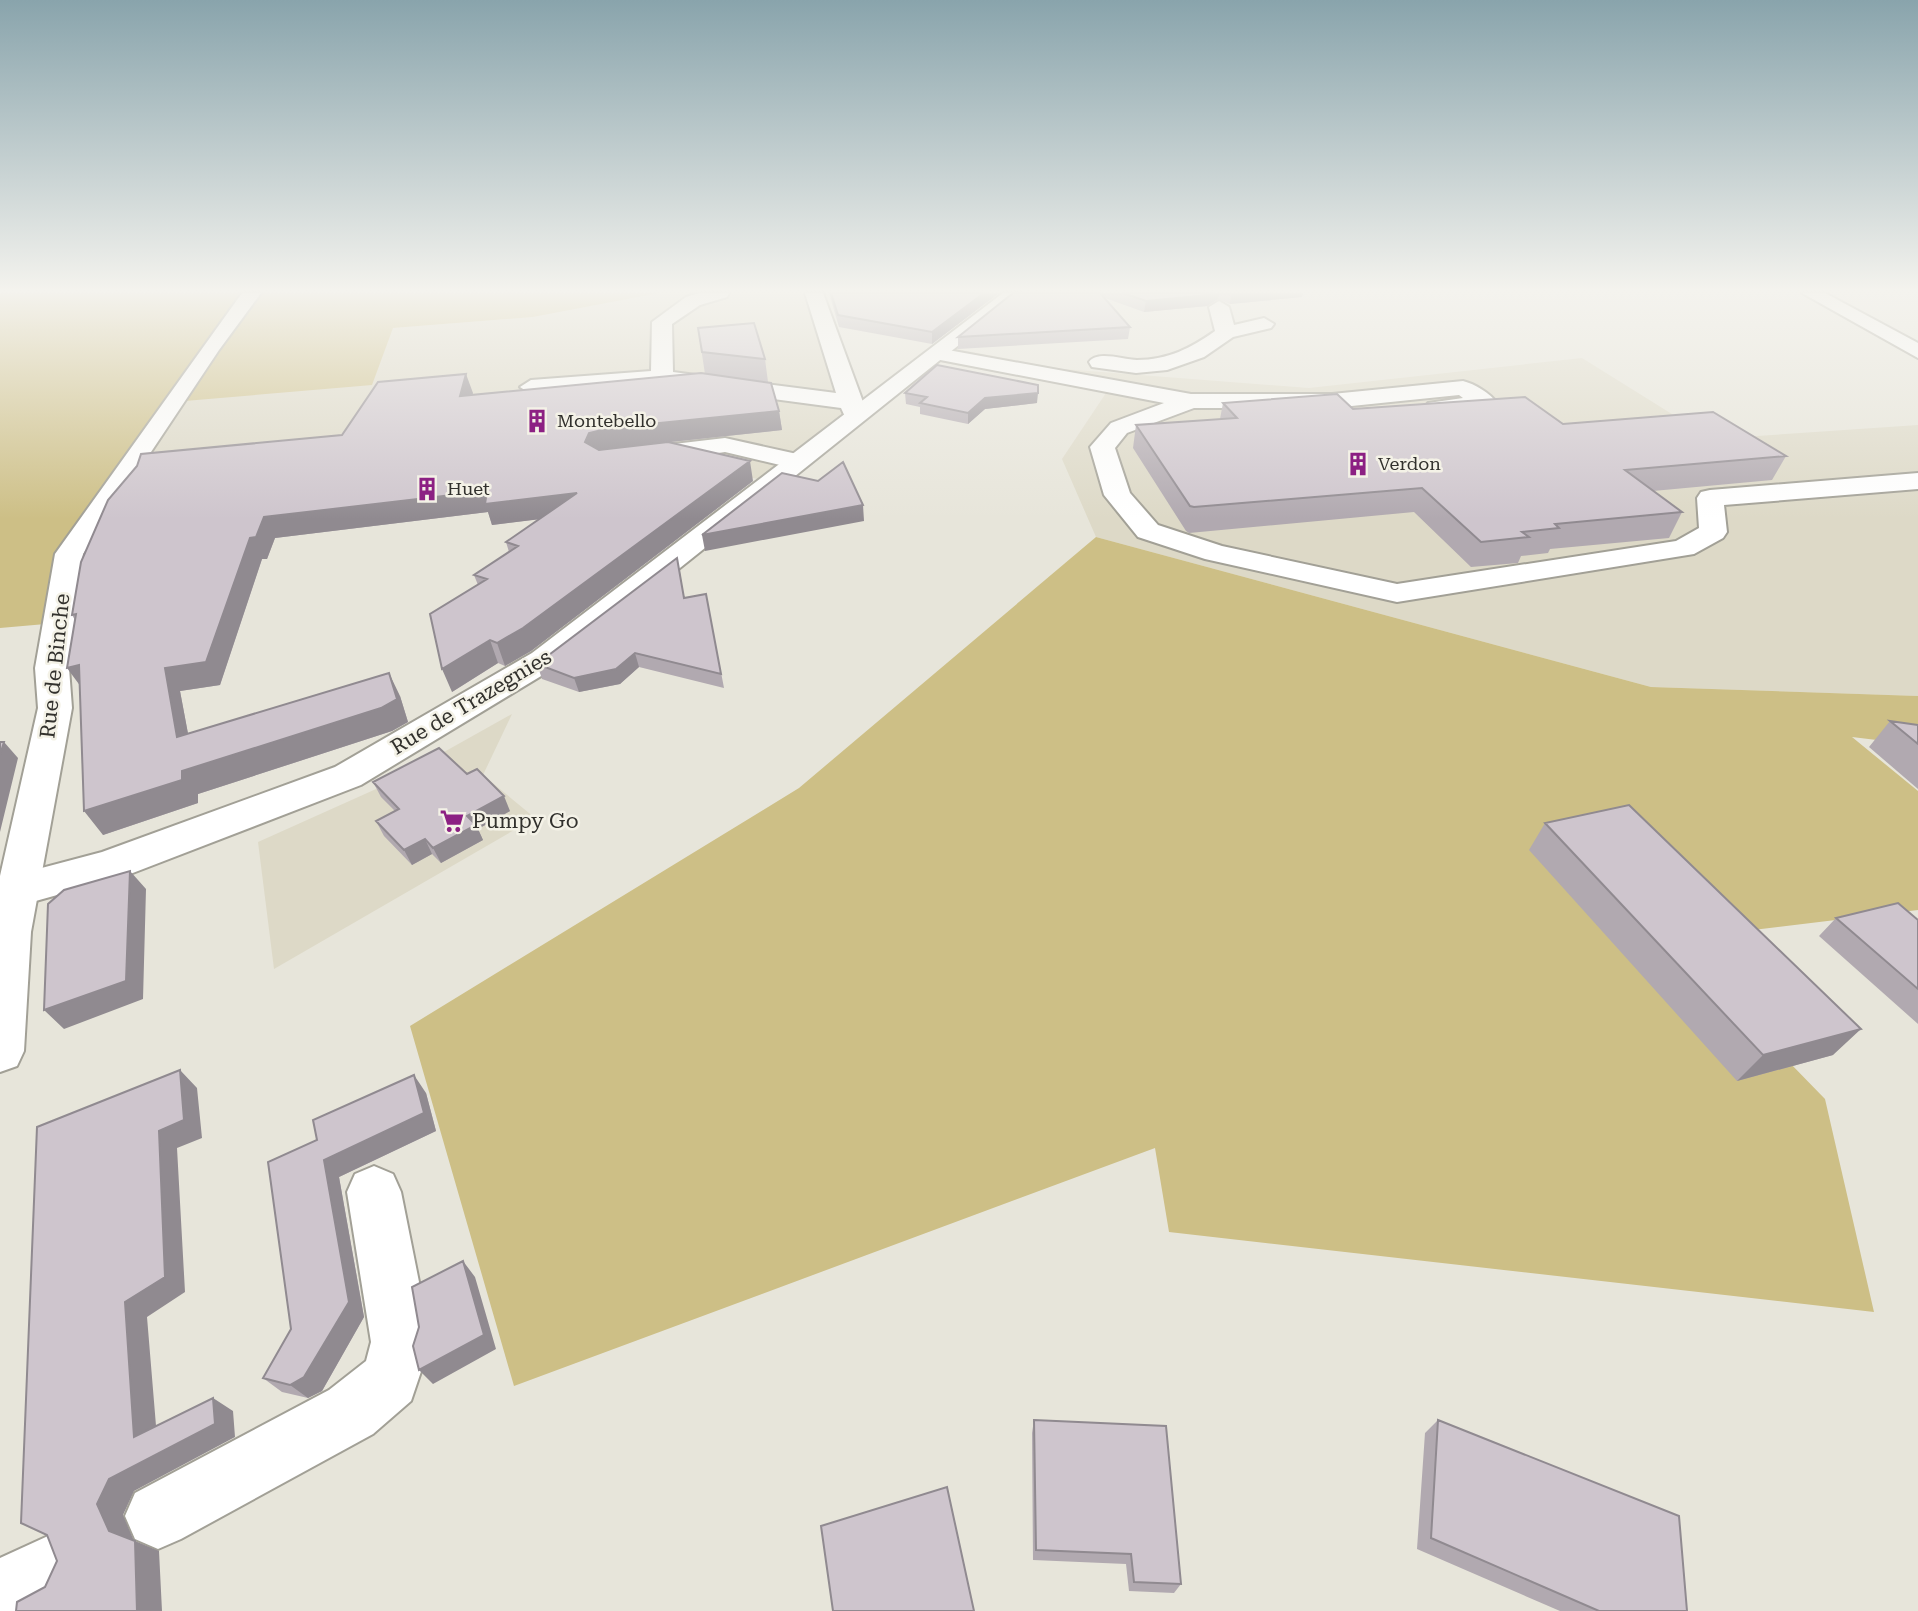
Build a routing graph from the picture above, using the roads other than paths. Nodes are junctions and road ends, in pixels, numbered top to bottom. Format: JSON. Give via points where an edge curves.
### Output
{"nodes":[{"id":1,"x":196,"y":368,"type":"edge"},
{"id":2,"x":662,"y":368,"type":"edge"},
{"id":3,"x":839,"y":368,"type":"edge"},
{"id":4,"x":915,"y":368,"type":"edge"},
{"id":5,"x":1018,"y":368,"type":"edge"},
{"id":6,"x":662,"y":377,"type":"junction"},
{"id":7,"x":531,"y":387,"type":"edge"},
{"id":8,"x":1191,"y":401,"type":"junction"},
{"id":9,"x":1332,"y":401,"type":"junction"},
{"id":10,"x":853,"y":409,"type":"junction"},
{"id":11,"x":619,"y":458,"type":"edge"},
{"id":12,"x":797,"y":461,"type":"junction"},
{"id":13,"x":1918,"y":481,"type":"edge"},
{"id":14,"x":8,"y":893,"type":"edge"},
{"id":15,"x":0,"y":1051,"type":"edge"},
{"id":16,"x":374,"y":1192,"type":"dead end"},
{"id":17,"x":158,"y":1516,"type":"dead end"}],
"edges":[{"from":1,"to":14,"type":"street","name":"Rue de Binche","via":[[69,554],[52,668],[55,708]]},
{"from":2,"to":6,"type":"street"},
{"from":3,"to":10,"type":"street"},
{"from":4,"to":10,"type":"street","name":"Rue de Trazegnies"},
{"from":5,"to":8,"type":"street"},
{"from":6,"to":7,"type":"street"},
{"from":6,"to":10,"type":"street"},
{"from":8,"to":9,"type":"street"},
{"from":8,"to":13,"type":"street","via":[[1119,428],[1102,447],[1117,495],[1148,531],[1215,553],[1397,593],[1684,548],[1713,532],[1710,498]]},
{"from":9,"to":9,"type":"street","via":[[1350,416],[1485,403],[1463,388]]},
{"from":10,"to":12,"type":"street","name":"Rue de Trazegnies"},
{"from":11,"to":12,"type":"street","via":[[725,445]]},
{"from":12,"to":14,"type":"street","name":"Rue de Trazegnies","via":[[544,660],[348,776],[111,865]]},
{"from":14,"to":15,"type":"street","name":"Rue de Binche"},
{"from":16,"to":17,"type":"street","via":[[401,1342],[390,1380],[351,1412]]}]}
